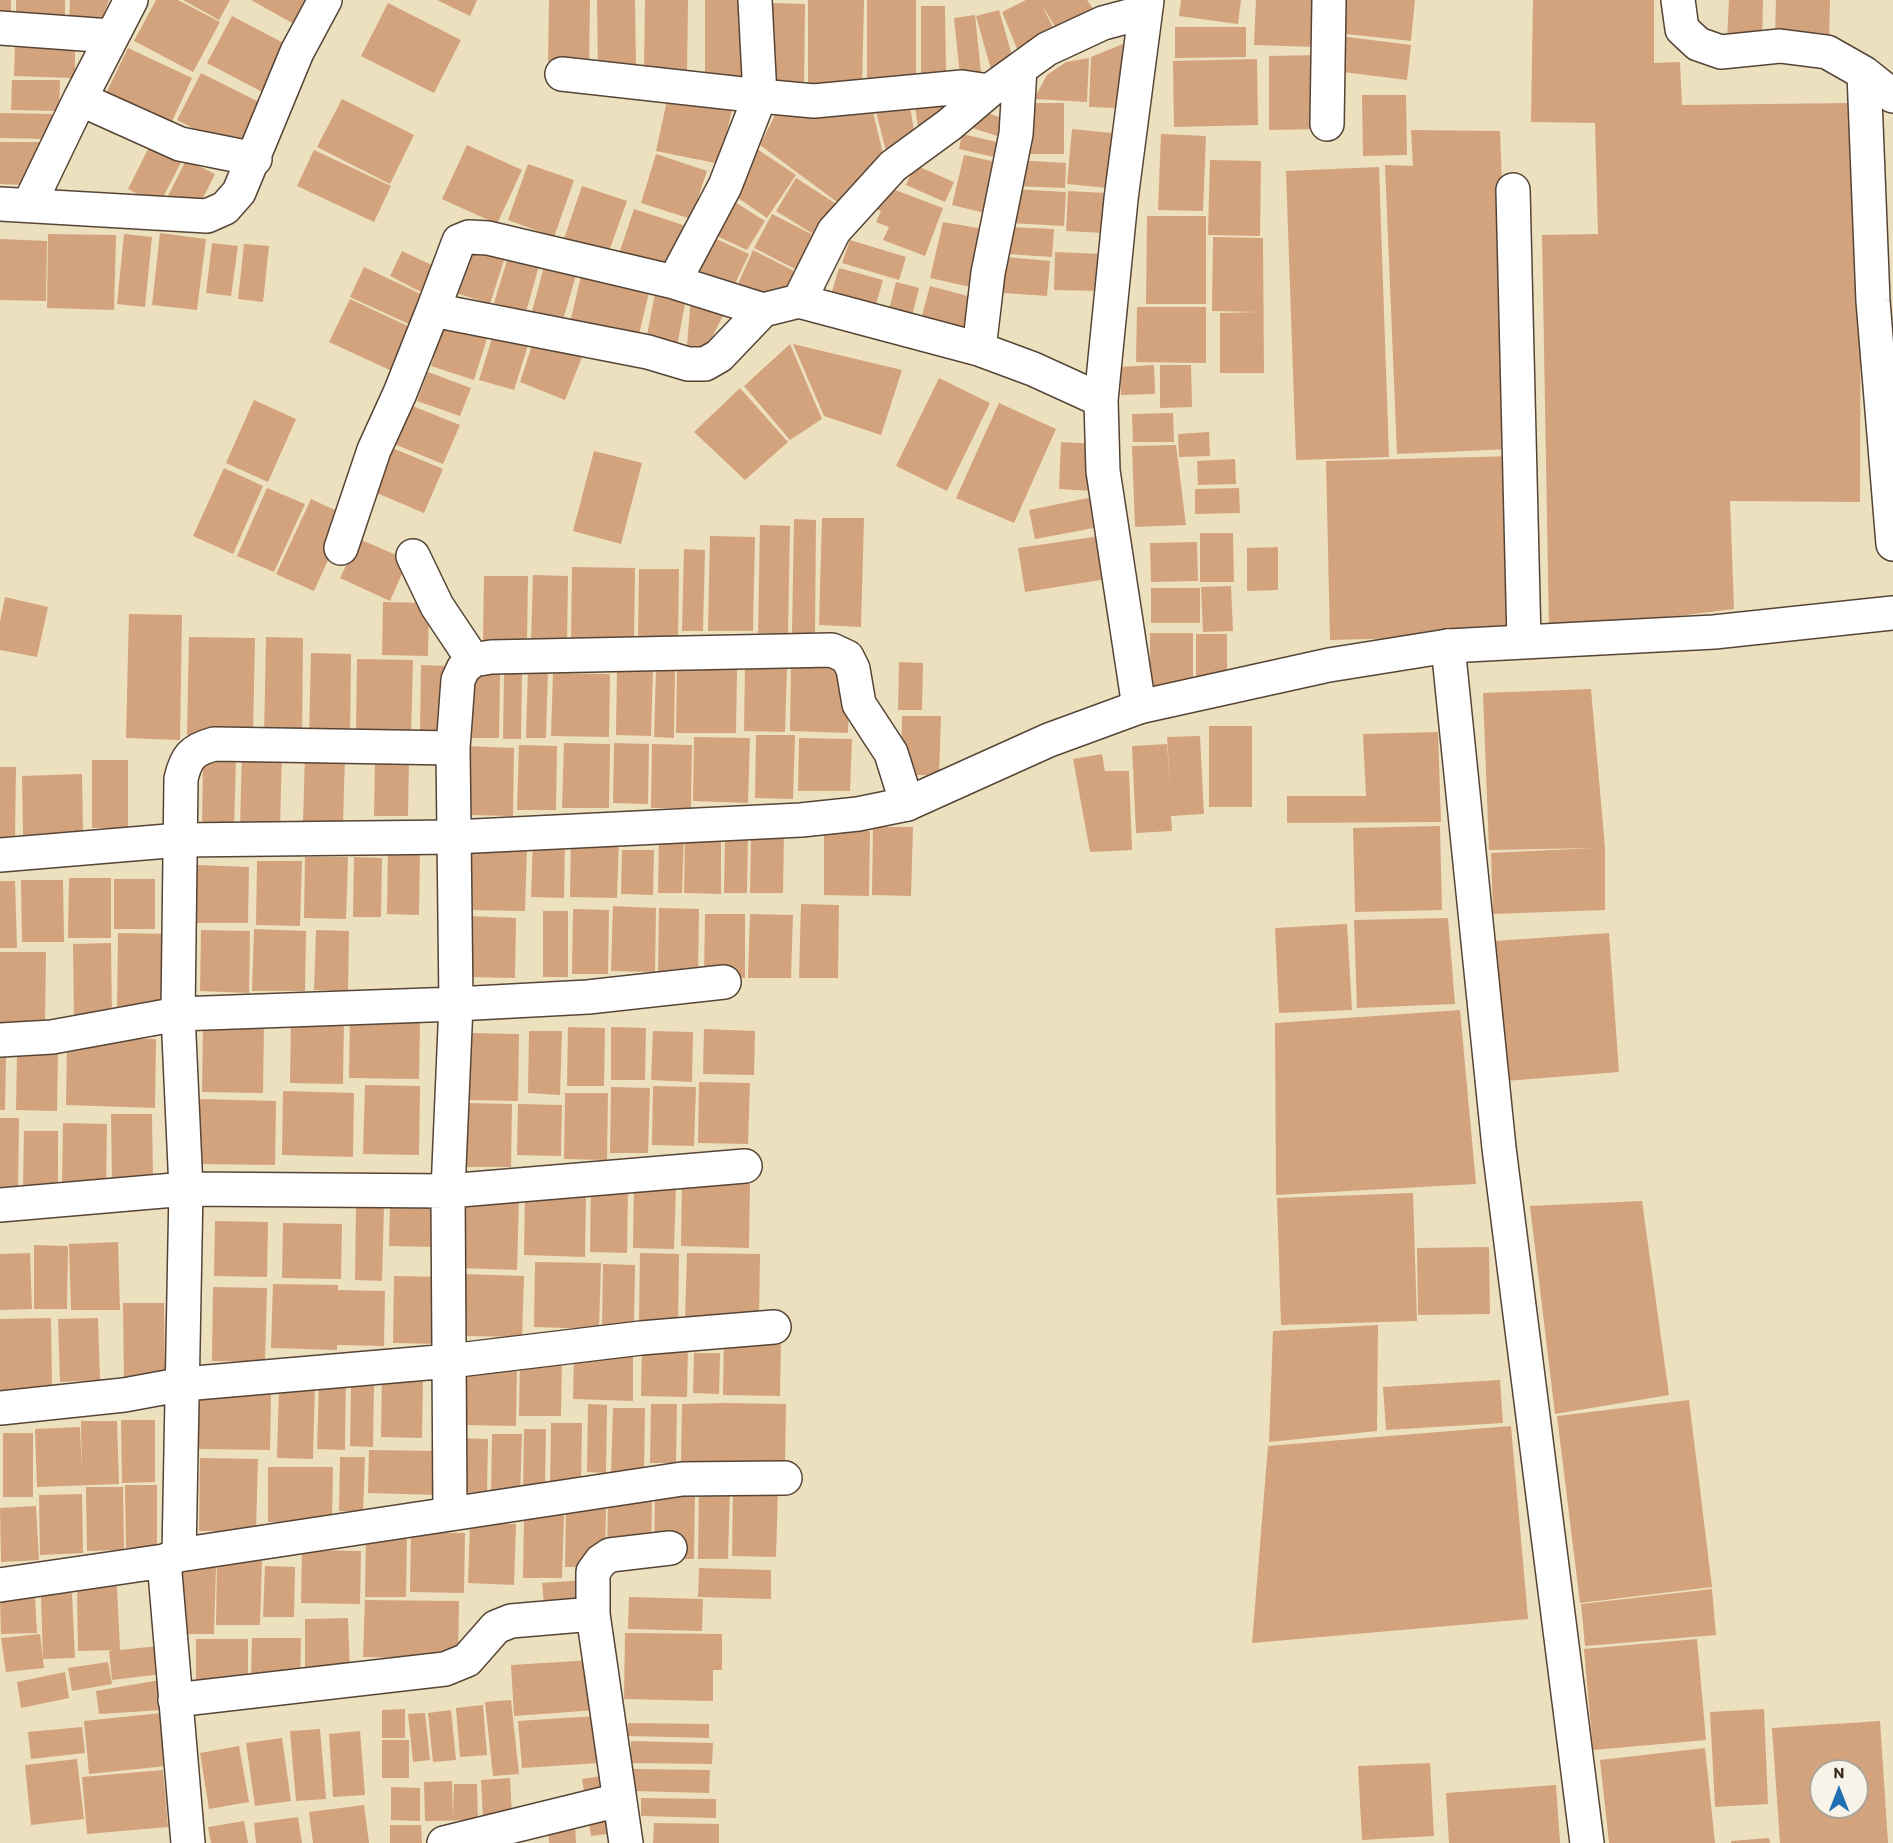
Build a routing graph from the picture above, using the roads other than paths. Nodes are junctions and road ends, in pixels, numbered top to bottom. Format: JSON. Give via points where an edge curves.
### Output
{"nodes":[{"id":1,"x":131,"y":0,"type":"edge"},
{"id":2,"x":325,"y":0,"type":"edge"},
{"id":3,"x":755,"y":0,"type":"edge"},
{"id":4,"x":1329,"y":0,"type":"edge"},
{"id":5,"x":1678,"y":0,"type":"edge"},
{"id":6,"x":1146,"y":6,"type":"edge"},
{"id":7,"x":0,"y":28,"type":"edge"},
{"id":8,"x":111,"y":36,"type":"junction"},
{"id":9,"x":1020,"y":69,"type":"junction"},
{"id":10,"x":1864,"y":73,"type":"junction"},
{"id":11,"x":562,"y":74,"type":"dead end"},
{"id":12,"x":988,"y":91,"type":"junction"},
{"id":13,"x":760,"y":96,"type":"junction"},
{"id":14,"x":1893,"y":96,"type":"edge"},
{"id":15,"x":80,"y":99,"type":"junction"},
{"id":16,"x":1328,"y":123,"type":"dead end"},
{"id":17,"x":255,"y":159,"type":"junction"},
{"id":18,"x":1513,"y":190,"type":"dead end"},
{"id":19,"x":15,"y":205,"type":"edge"},
{"id":20,"x":675,"y":282,"type":"junction"},
{"id":21,"x":799,"y":301,"type":"junction"},
{"id":22,"x":433,"y":310,"type":"junction"},
{"id":23,"x":763,"y":310,"type":"junction"},
{"id":24,"x":980,"y":349,"type":"junction"},
{"id":25,"x":1101,"y":400,"type":"junction"},
{"id":26,"x":1893,"y":544,"type":"edge"},
{"id":27,"x":341,"y":548,"type":"dead end"},
{"id":28,"x":413,"y":556,"type":"dead end"},
{"id":29,"x":1893,"y":613,"type":"edge"},
{"id":30,"x":1524,"y":641,"type":"junction"},
{"id":31,"x":1448,"y":646,"type":"junction"},
{"id":32,"x":473,"y":660,"type":"junction"},
{"id":33,"x":1139,"y":707,"type":"junction"},
{"id":34,"x":453,"y":748,"type":"junction"},
{"id":35,"x":907,"y":804,"type":"junction"},
{"id":36,"x":454,"y":837,"type":"junction"},
{"id":37,"x":180,"y":840,"type":"junction"},
{"id":38,"x":0,"y":855,"type":"edge"},
{"id":39,"x":724,"y":982,"type":"dead end"},
{"id":40,"x":456,"y":1004,"type":"junction"},
{"id":41,"x":178,"y":1014,"type":"junction"},
{"id":42,"x":0,"y":1040,"type":"edge"},
{"id":43,"x":745,"y":1166,"type":"dead end"},
{"id":44,"x":186,"y":1189,"type":"junction"},
{"id":45,"x":448,"y":1191,"type":"junction"},
{"id":46,"x":0,"y":1205,"type":"edge"},
{"id":47,"x":774,"y":1327,"type":"dead end"},
{"id":48,"x":450,"y":1361,"type":"junction"},
{"id":49,"x":184,"y":1384,"type":"junction"},
{"id":50,"x":0,"y":1407,"type":"edge"},
{"id":51,"x":785,"y":1478,"type":"dead end"},
{"id":52,"x":450,"y":1514,"type":"junction"},
{"id":53,"x":670,"y":1548,"type":"dead end"},
{"id":54,"x":172,"y":1558,"type":"junction"},
{"id":55,"x":0,"y":1585,"type":"edge"},
{"id":56,"x":593,"y":1614,"type":"junction"},
{"id":57,"x":176,"y":1700,"type":"junction"},
{"id":58,"x":619,"y":1800,"type":"junction"},
{"id":59,"x":189,"y":1843,"type":"edge"},
{"id":60,"x":444,"y":1843,"type":"edge"},
{"id":61,"x":626,"y":1843,"type":"edge"},
{"id":62,"x":1587,"y":1843,"type":"edge"}],
"edges":[{"from":1,"to":8,"type":"street"},
{"from":2,"to":17,"type":"street","via":[[297,52]]},
{"from":3,"to":13,"type":"street"},
{"from":4,"to":16,"type":"street"},
{"from":5,"to":10,"type":"street","via":[[1682,29],[1698,44],[1721,52],[1780,46],[1827,52]]},
{"from":6,"to":9,"type":"street","via":[[1047,49]]},
{"from":6,"to":25,"type":"street"},
{"from":7,"to":8,"type":"street"},
{"from":8,"to":15,"type":"street"},
{"from":9,"to":12,"type":"street"},
{"from":9,"to":24,"type":"street","via":[[1016,134],[988,273]]},
{"from":10,"to":14,"type":"street"},
{"from":10,"to":26,"type":"street","via":[[1873,301]]},
{"from":11,"to":13,"type":"street"},
{"from":12,"to":13,"type":"street","via":[[962,87],[814,101]]},
{"from":12,"to":21,"type":"street","via":[[893,166],[834,231]]},
{"from":13,"to":20,"type":"street","via":[[725,186]]},
{"from":15,"to":17,"type":"street","via":[[180,144]]},
{"from":15,"to":19,"type":"street"},
{"from":17,"to":19,"type":"street","via":[[239,192],[225,208],[207,216]]},
{"from":18,"to":30,"type":"street"},
{"from":20,"to":22,"type":"street","via":[[488,238],[469,237],[459,241],[454,251]]},
{"from":20,"to":23,"type":"street"},
{"from":21,"to":23,"type":"street"},
{"from":21,"to":24,"type":"street"},
{"from":22,"to":23,"type":"street","via":[[648,352],[688,364],[705,364],[719,356]]},
{"from":22,"to":27,"type":"street","via":[[374,450]]},
{"from":24,"to":25,"type":"street"},
{"from":25,"to":33,"type":"street","via":[[1103,471]]},
{"from":28,"to":32,"type":"street","via":[[437,606]]},
{"from":29,"to":30,"type":"street","via":[[1714,632]]},
{"from":30,"to":31,"type":"street"},
{"from":31,"to":33,"type":"street","via":[[1329,665]]},
{"from":31,"to":62,"type":"street","via":[[1499,1148]]},
{"from":32,"to":34,"type":"street","via":[[458,680]]},
{"from":32,"to":35,"type":"street","via":[[592,654],[840,652],[853,669],[859,704],[891,753]]},
{"from":33,"to":35,"type":"street","via":[[1048,740]]},
{"from":34,"to":36,"type":"street"},
{"from":34,"to":37,"type":"street","via":[[214,744],[195,749],[185,760],[181,779]]},
{"from":35,"to":36,"type":"street","via":[[858,814],[801,819]]},
{"from":36,"to":37,"type":"street"},
{"from":36,"to":40,"type":"street"},
{"from":37,"to":38,"type":"street"},
{"from":37,"to":41,"type":"street"},
{"from":39,"to":40,"type":"street","via":[[588,997]]},
{"from":40,"to":41,"type":"street"},
{"from":40,"to":45,"type":"street"},
{"from":41,"to":42,"type":"street","via":[[52,1037]]},
{"from":41,"to":44,"type":"street"},
{"from":43,"to":45,"type":"street"},
{"from":44,"to":45,"type":"street"},
{"from":44,"to":46,"type":"street"},
{"from":44,"to":49,"type":"street"},
{"from":45,"to":48,"type":"street"},
{"from":47,"to":48,"type":"street","via":[[640,1338]]},
{"from":48,"to":49,"type":"street"},
{"from":48,"to":52,"type":"street"},
{"from":49,"to":50,"type":"street","via":[[124,1395]]},
{"from":49,"to":54,"type":"street"},
{"from":51,"to":52,"type":"street","via":[[682,1479]]},
{"from":52,"to":54,"type":"street"},
{"from":53,"to":56,"type":"street","via":[[610,1555],[600,1561],[593,1572]]},
{"from":54,"to":55,"type":"street"},
{"from":54,"to":57,"type":"street"},
{"from":56,"to":57,"type":"street","via":[[511,1621],[496,1627],[466,1660],[445,1669]]},
{"from":56,"to":58,"type":"street"},
{"from":57,"to":59,"type":"street"},
{"from":58,"to":60,"type":"street"},
{"from":58,"to":61,"type":"street"}]}
